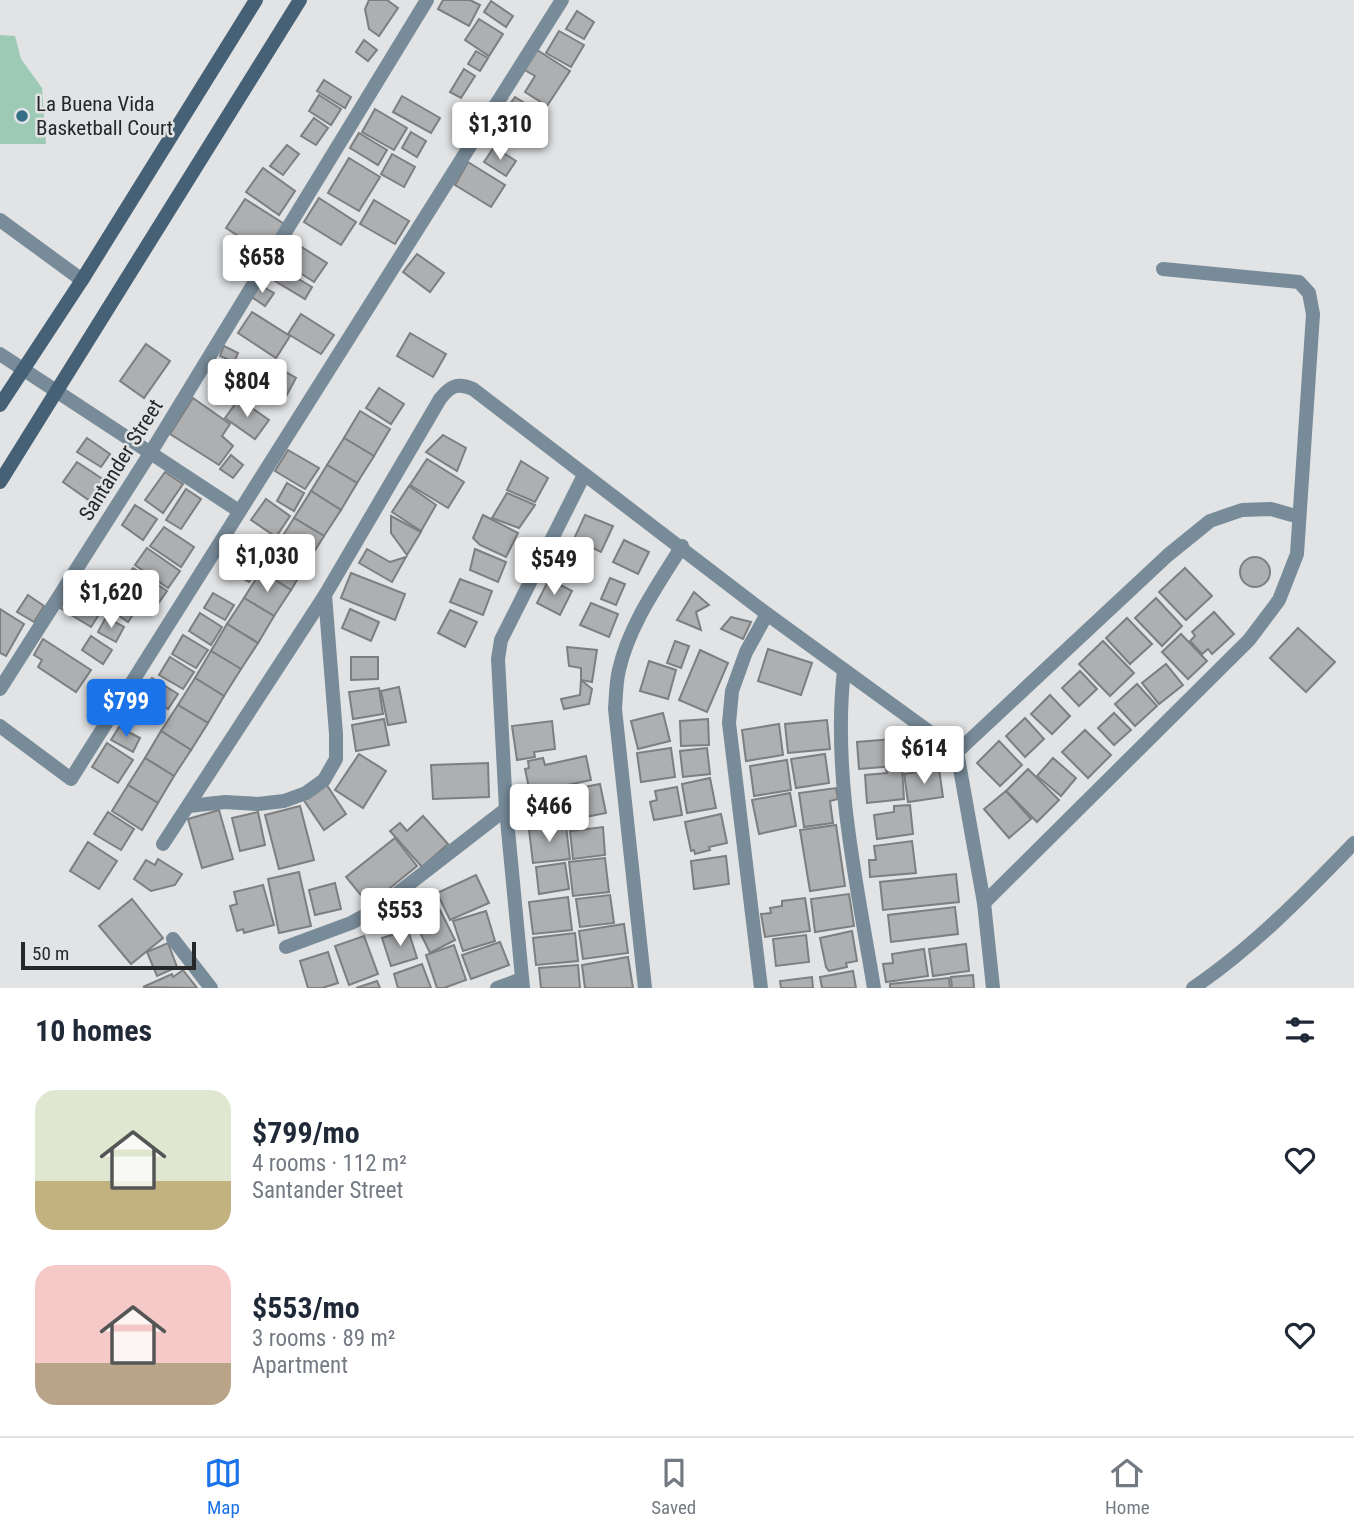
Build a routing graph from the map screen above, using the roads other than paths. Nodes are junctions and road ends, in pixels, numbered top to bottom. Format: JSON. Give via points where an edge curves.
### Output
{"nodes":[{"id":1,"x":256,"y":0,"type":"edge"},
{"id":2,"x":300,"y":0,"type":"edge"},
{"id":3,"x":427,"y":0,"type":"edge"},
{"id":4,"x":562,"y":0,"type":"edge"},
{"id":5,"x":0,"y":220,"type":"edge"},
{"id":6,"x":1163,"y":269,"type":"dead end"},
{"id":7,"x":82,"y":280,"type":"junction"},
{"id":8,"x":0,"y":354,"type":"edge"},
{"id":9,"x":22,"y":368,"type":"junction"},
{"id":10,"x":56,"y":391,"type":"junction"},
{"id":11,"x":0,"y":405,"type":"edge"},
{"id":12,"x":151,"y":452,"type":"junction"},
{"id":13,"x":584,"y":475,"type":"junction"},
{"id":14,"x":0,"y":482,"type":"edge"},
{"id":15,"x":239,"y":511,"type":"junction"},
{"id":16,"x":1299,"y":517,"type":"junction"},
{"id":17,"x":682,"y":547,"type":"junction"},
{"id":18,"x":325,"y":595,"type":"junction"},
{"id":19,"x":767,"y":614,"type":"junction"},
{"id":20,"x":844,"y":670,"type":"junction"},
{"id":21,"x":0,"y":689,"type":"edge"},
{"id":22,"x":0,"y":726,"type":"edge"},
{"id":23,"x":957,"y":752,"type":"junction"},
{"id":24,"x":189,"y":806,"type":"junction"},
{"id":25,"x":506,"y":810,"type":"junction"},
{"id":26,"x":1354,"y":843,"type":"edge"},
{"id":27,"x":163,"y":844,"type":"dead end"},
{"id":28,"x":984,"y":903,"type":"junction"},
{"id":29,"x":173,"y":939,"type":"dead end"},
{"id":30,"x":286,"y":947,"type":"dead end"},
{"id":31,"x":523,"y":983,"type":"edge"},
{"id":32,"x":211,"y":988,"type":"edge"},
{"id":33,"x":497,"y":988,"type":"edge"},
{"id":34,"x":645,"y":988,"type":"edge"},
{"id":35,"x":761,"y":988,"type":"edge"},
{"id":36,"x":874,"y":988,"type":"edge"},
{"id":37,"x":993,"y":988,"type":"edge"},
{"id":38,"x":1193,"y":988,"type":"edge"}],
"edges":[{"from":1,"to":7,"type":"street"},
{"from":2,"to":10,"type":"street"},
{"from":3,"to":12,"type":"street","name":"Santander Street"},
{"from":4,"to":15,"type":"street"},
{"from":5,"to":7,"type":"street"},
{"from":6,"to":16,"type":"street","via":[[1299,282],[1309,293],[1313,314]]},
{"from":7,"to":9,"type":"street"},
{"from":8,"to":9,"type":"street"},
{"from":9,"to":10,"type":"street"},
{"from":9,"to":11,"type":"street"},
{"from":10,"to":12,"type":"street"},
{"from":10,"to":14,"type":"street"},
{"from":12,"to":15,"type":"street"},
{"from":12,"to":21,"type":"street","name":"Santander Street"},
{"from":13,"to":17,"type":"street"},
{"from":13,"to":18,"type":"street","via":[[473,389],[456,385],[440,399]]},
{"from":13,"to":25,"type":"street","via":[[501,640],[498,681]]},
{"from":15,"to":22,"type":"street","via":[[71,779]]},
{"from":16,"to":23,"type":"street","via":[[1271,509],[1242,510],[1210,521]]},
{"from":16,"to":28,"type":"street","via":[[1297,554],[1279,600],[1249,640]]},
{"from":17,"to":19,"type":"street"},
{"from":17,"to":34,"type":"street","via":[[648,601],[618,672],[615,709]]},
{"from":18,"to":24,"type":"street"},
{"from":18,"to":24,"type":"street","via":[[337,734],[335,759],[324,780],[284,802]]},
{"from":19,"to":20,"type":"street"},
{"from":19,"to":35,"type":"street","via":[[732,691],[729,723]]},
{"from":20,"to":23,"type":"street"},
{"from":20,"to":36,"type":"street","via":[[844,805]]},
{"from":23,"to":28,"type":"street"},
{"from":24,"to":27,"type":"street"},
{"from":25,"to":30,"type":"street","via":[[377,909]]},
{"from":25,"to":31,"type":"street"},
{"from":26,"to":38,"type":"street","via":[[1220,970]]},
{"from":28,"to":37,"type":"street"},
{"from":29,"to":32,"type":"street"},
{"from":31,"to":33,"type":"street"}]}
